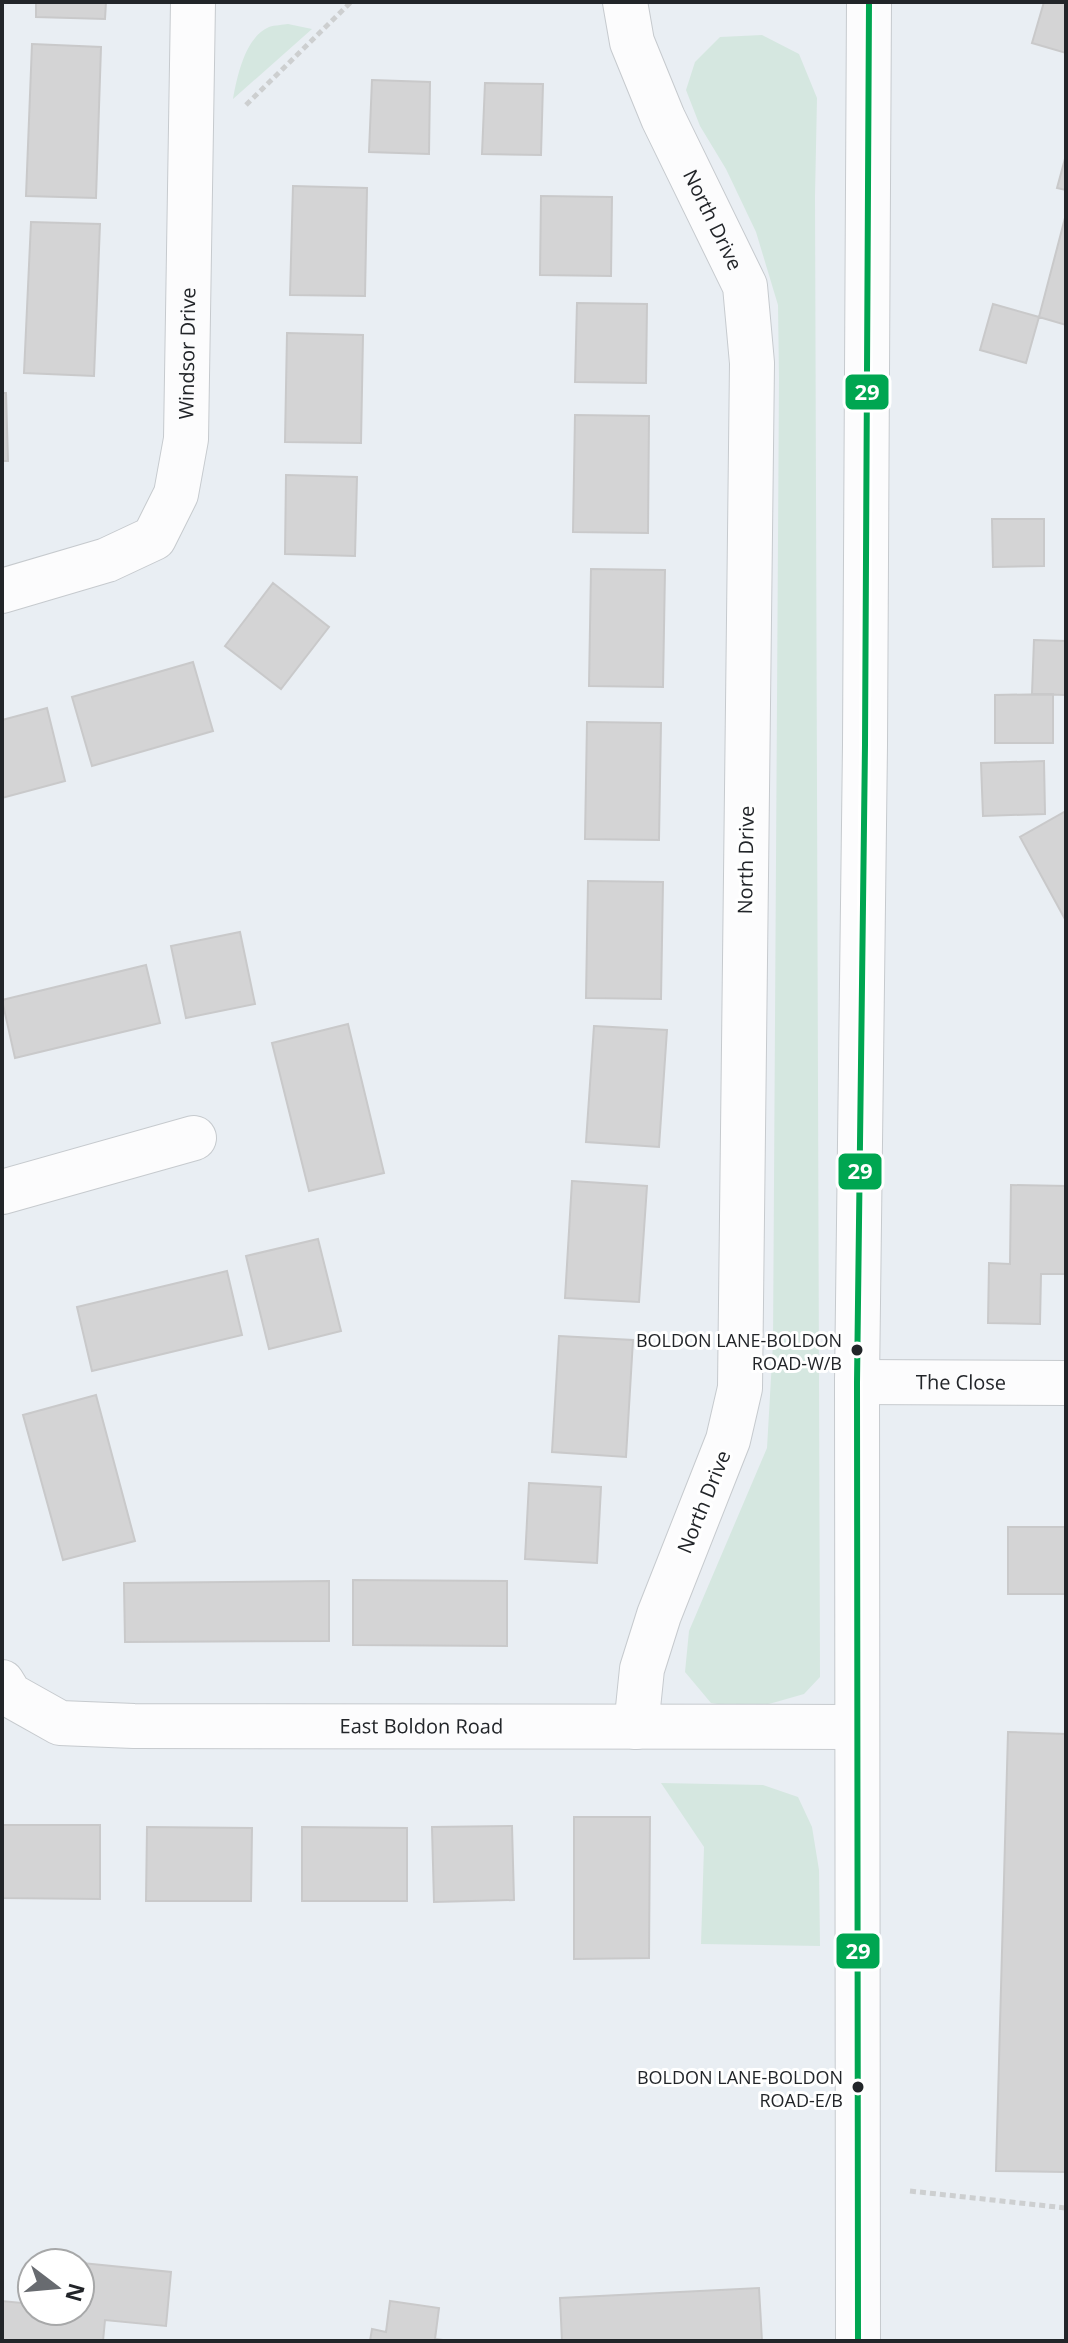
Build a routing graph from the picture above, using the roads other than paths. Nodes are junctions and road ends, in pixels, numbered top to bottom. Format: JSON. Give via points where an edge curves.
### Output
{"nodes":[{"id":1,"x":193,"y":2,"type":"edge"},
{"id":2,"x":625,"y":2,"type":"edge"},
{"id":3,"x":869,"y":2,"type":"edge"},
{"id":4,"x":2,"y":591,"type":"edge"},
{"id":5,"x":194,"y":1138,"type":"dead end"},
{"id":6,"x":2,"y":1192,"type":"edge"},
{"id":7,"x":857,"y":1382,"type":"junction"},
{"id":8,"x":1066,"y":1383,"type":"edge"},
{"id":9,"x":2,"y":1682,"type":"edge"},
{"id":10,"x":636,"y":1727,"type":"junction"},
{"id":11,"x":856,"y":1727,"type":"junction"},
{"id":12,"x":858,"y":2341,"type":"edge"}],
"edges":[{"from":1,"to":4,"type":"street","name":"Windsor Drive","via":[[186,439],[176,494],[154,538],[107,560]]},
{"from":2,"to":10,"type":"street","name":"North Drive","via":[[632,42],[663,118],[745,286],[752,363],[740,1388],[728,1440],[642,1669]]},
{"from":3,"to":7,"type":"street"},
{"from":5,"to":6,"type":"street"},
{"from":7,"to":8,"type":"street","name":"The Close"},
{"from":7,"to":11,"type":"street"},
{"from":9,"to":10,"type":"street","name":"East Boldon Road","via":[[10,1695],[60,1723]]},
{"from":10,"to":11,"type":"street","name":"East Boldon Road"},
{"from":11,"to":12,"type":"street"}]}
